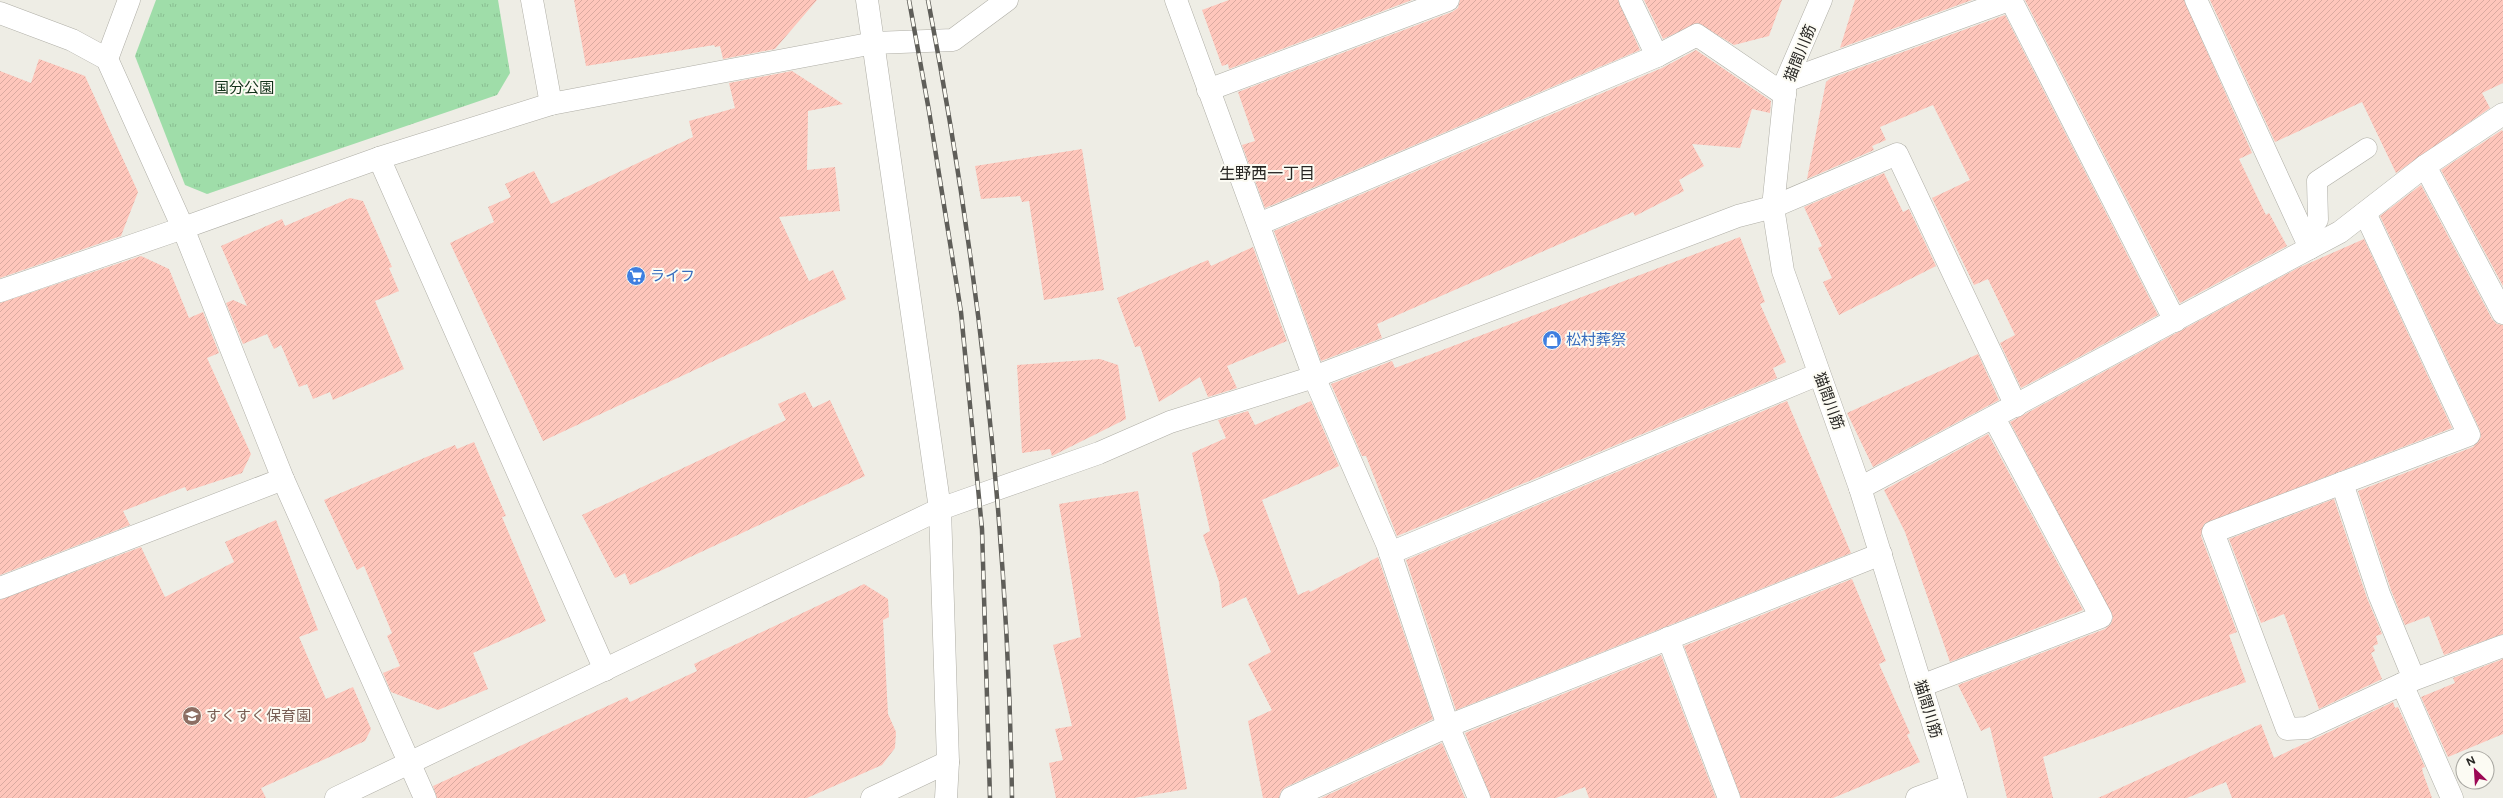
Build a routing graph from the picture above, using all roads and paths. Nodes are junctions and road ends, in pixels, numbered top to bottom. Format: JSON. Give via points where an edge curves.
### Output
{"nodes":[{"id":1,"x":129,"y":0,"type":"edge"},
{"id":2,"x":532,"y":0,"type":"edge"},
{"id":3,"x":867,"y":0,"type":"edge"},
{"id":4,"x":1007,"y":0,"type":"edge"},
{"id":5,"x":1448,"y":0,"type":"edge"},
{"id":6,"x":1630,"y":0,"type":"edge"},
{"id":7,"x":1821,"y":0,"type":"edge"},
{"id":8,"x":2010,"y":0,"type":"edge"},
{"id":9,"x":2196,"y":0,"type":"edge"},
{"id":10,"x":1178,"y":1,"type":"edge"},
{"id":11,"x":0,"y":12,"type":"edge"},
{"id":12,"x":874,"y":43,"type":"junction"},
{"id":13,"x":1656,"y":56,"type":"junction"},
{"id":14,"x":107,"y":59,"type":"junction"},
{"id":15,"x":1786,"y":88,"type":"junction"},
{"id":16,"x":1208,"y":90,"type":"junction"},
{"id":17,"x":551,"y":104,"type":"junction"},
{"id":18,"x":2503,"y":114,"type":"edge"},
{"id":19,"x":2367,"y":148,"type":"dead end"},
{"id":20,"x":379,"y":158,"type":"junction"},
{"id":21,"x":2425,"y":166,"type":"junction"},
{"id":22,"x":1774,"y":207,"type":"junction"},
{"id":23,"x":2365,"y":213,"type":"junction"},
{"id":24,"x":1259,"y":224,"type":"junction"},
{"id":25,"x":183,"y":228,"type":"junction"},
{"id":26,"x":2308,"y":243,"type":"junction"},
{"id":27,"x":0,"y":291,"type":"edge"},
{"id":28,"x":2503,"y":313,"type":"edge"},
{"id":29,"x":2175,"y":321,"type":"junction"},
{"id":30,"x":1819,"y":374,"type":"junction"},
{"id":31,"x":1314,"y":377,"type":"junction"},
{"id":32,"x":2016,"y":406,"type":"junction"},
{"id":33,"x":1994,"y":418,"type":"junction"},
{"id":34,"x":283,"y":479,"type":"junction"},
{"id":35,"x":2342,"y":483,"type":"junction"},
{"id":36,"x":1860,"y":488,"type":"junction"},
{"id":37,"x":940,"y":509,"type":"junction"},
{"id":38,"x":1390,"y":553,"type":"junction"},
{"id":39,"x":1881,"y":554,"type":"junction"},
{"id":40,"x":0,"y":588,"type":"edge"},
{"id":41,"x":1668,"y":638,"type":"junction"},
{"id":42,"x":2503,"y":646,"type":"edge"},
{"id":43,"x":605,"y":670,"type":"junction"},
{"id":44,"x":2408,"y":682,"type":"junction"},
{"id":45,"x":1921,"y":686,"type":"junction"},
{"id":46,"x":1448,"y":726,"type":"junction"},
{"id":47,"x":948,"y":762,"type":"junction"},
{"id":48,"x":408,"y":764,"type":"junction"},
{"id":49,"x":1954,"y":791,"type":"edge"},
{"id":50,"x":336,"y":798,"type":"edge"},
{"id":51,"x":425,"y":798,"type":"edge"},
{"id":52,"x":872,"y":798,"type":"edge"},
{"id":53,"x":946,"y":798,"type":"edge"},
{"id":54,"x":1291,"y":798,"type":"edge"},
{"id":55,"x":1479,"y":798,"type":"edge"},
{"id":56,"x":1729,"y":798,"type":"edge"},
{"id":57,"x":1917,"y":798,"type":"edge"},
{"id":58,"x":2452,"y":798,"type":"edge"}],
"edges":[{"from":1,"to":14,"type":"street"},
{"from":2,"to":17,"type":"street"},
{"from":3,"to":12,"type":"street"},
{"from":4,"to":12,"type":"street","via":[[953,40]]},
{"from":5,"to":16,"type":"street"},
{"from":6,"to":13,"type":"street"},
{"from":7,"to":15,"type":"street","name":"猫間川筋"},
{"from":8,"to":15,"type":"street"},
{"from":8,"to":29,"type":"street"},
{"from":9,"to":26,"type":"street"},
{"from":10,"to":16,"type":"street"},
{"from":11,"to":14,"type":"street","via":[[72,40]]},
{"from":12,"to":17,"type":"street"},
{"from":12,"to":37,"type":"street"},
{"from":13,"to":15,"type":"street","via":[[1697,35]]},
{"from":13,"to":24,"type":"street"},
{"from":14,"to":25,"type":"street"},
{"from":15,"to":22,"type":"street","name":"猫間川筋"},
{"from":16,"to":24,"type":"street"},
{"from":17,"to":20,"type":"street"},
{"from":18,"to":21,"type":"street"},
{"from":19,"to":26,"type":"lane","via":[[2317,181],[2318,220]]},
{"from":20,"to":25,"type":"street"},
{"from":20,"to":43,"type":"street"},
{"from":21,"to":23,"type":"street"},
{"from":21,"to":28,"type":"street"},
{"from":22,"to":30,"type":"street","name":"猫間川筋","via":[[1783,271]]},
{"from":22,"to":31,"type":"street","via":[[1738,216]]},
{"from":22,"to":32,"type":"street","via":[[1897,154]]},
{"from":23,"to":26,"type":"street","via":[[2340,232]]},
{"from":23,"to":35,"type":"street","via":[[2469,435]]},
{"from":24,"to":31,"type":"street"},
{"from":25,"to":27,"type":"street"},
{"from":25,"to":34,"type":"street"},
{"from":26,"to":29,"type":"street"},
{"from":29,"to":32,"type":"street"},
{"from":30,"to":36,"type":"street","name":"猫間川筋"},
{"from":30,"to":38,"type":"street"},
{"from":31,"to":37,"type":"street","via":[[1170,422],[1099,453]]},
{"from":31,"to":38,"type":"street"},
{"from":32,"to":33,"type":"street"},
{"from":33,"to":36,"type":"street"},
{"from":33,"to":45,"type":"street","via":[[2101,617]]},
{"from":34,"to":40,"type":"street"},
{"from":34,"to":48,"type":"street"},
{"from":35,"to":44,"type":"street"},
{"from":35,"to":44,"type":"street","via":[[2212,532],[2287,729],[2307,728]]},
{"from":36,"to":39,"type":"street","name":"猫間川筋"},
{"from":37,"to":43,"type":"street"},
{"from":37,"to":47,"type":"street"},
{"from":38,"to":46,"type":"street"},
{"from":39,"to":41,"type":"street"},
{"from":39,"to":45,"type":"street","name":"猫間川筋"},
{"from":41,"to":46,"type":"street"},
{"from":41,"to":56,"type":"street"},
{"from":42,"to":44,"type":"street"},
{"from":43,"to":48,"type":"street"},
{"from":44,"to":58,"type":"street"},
{"from":45,"to":49,"type":"street","name":"猫間川筋"},
{"from":46,"to":54,"type":"street"},
{"from":46,"to":55,"type":"street"},
{"from":47,"to":52,"type":"street"},
{"from":47,"to":53,"type":"street"},
{"from":48,"to":50,"type":"street"},
{"from":48,"to":51,"type":"street"},
{"from":49,"to":57,"type":"street"}]}
